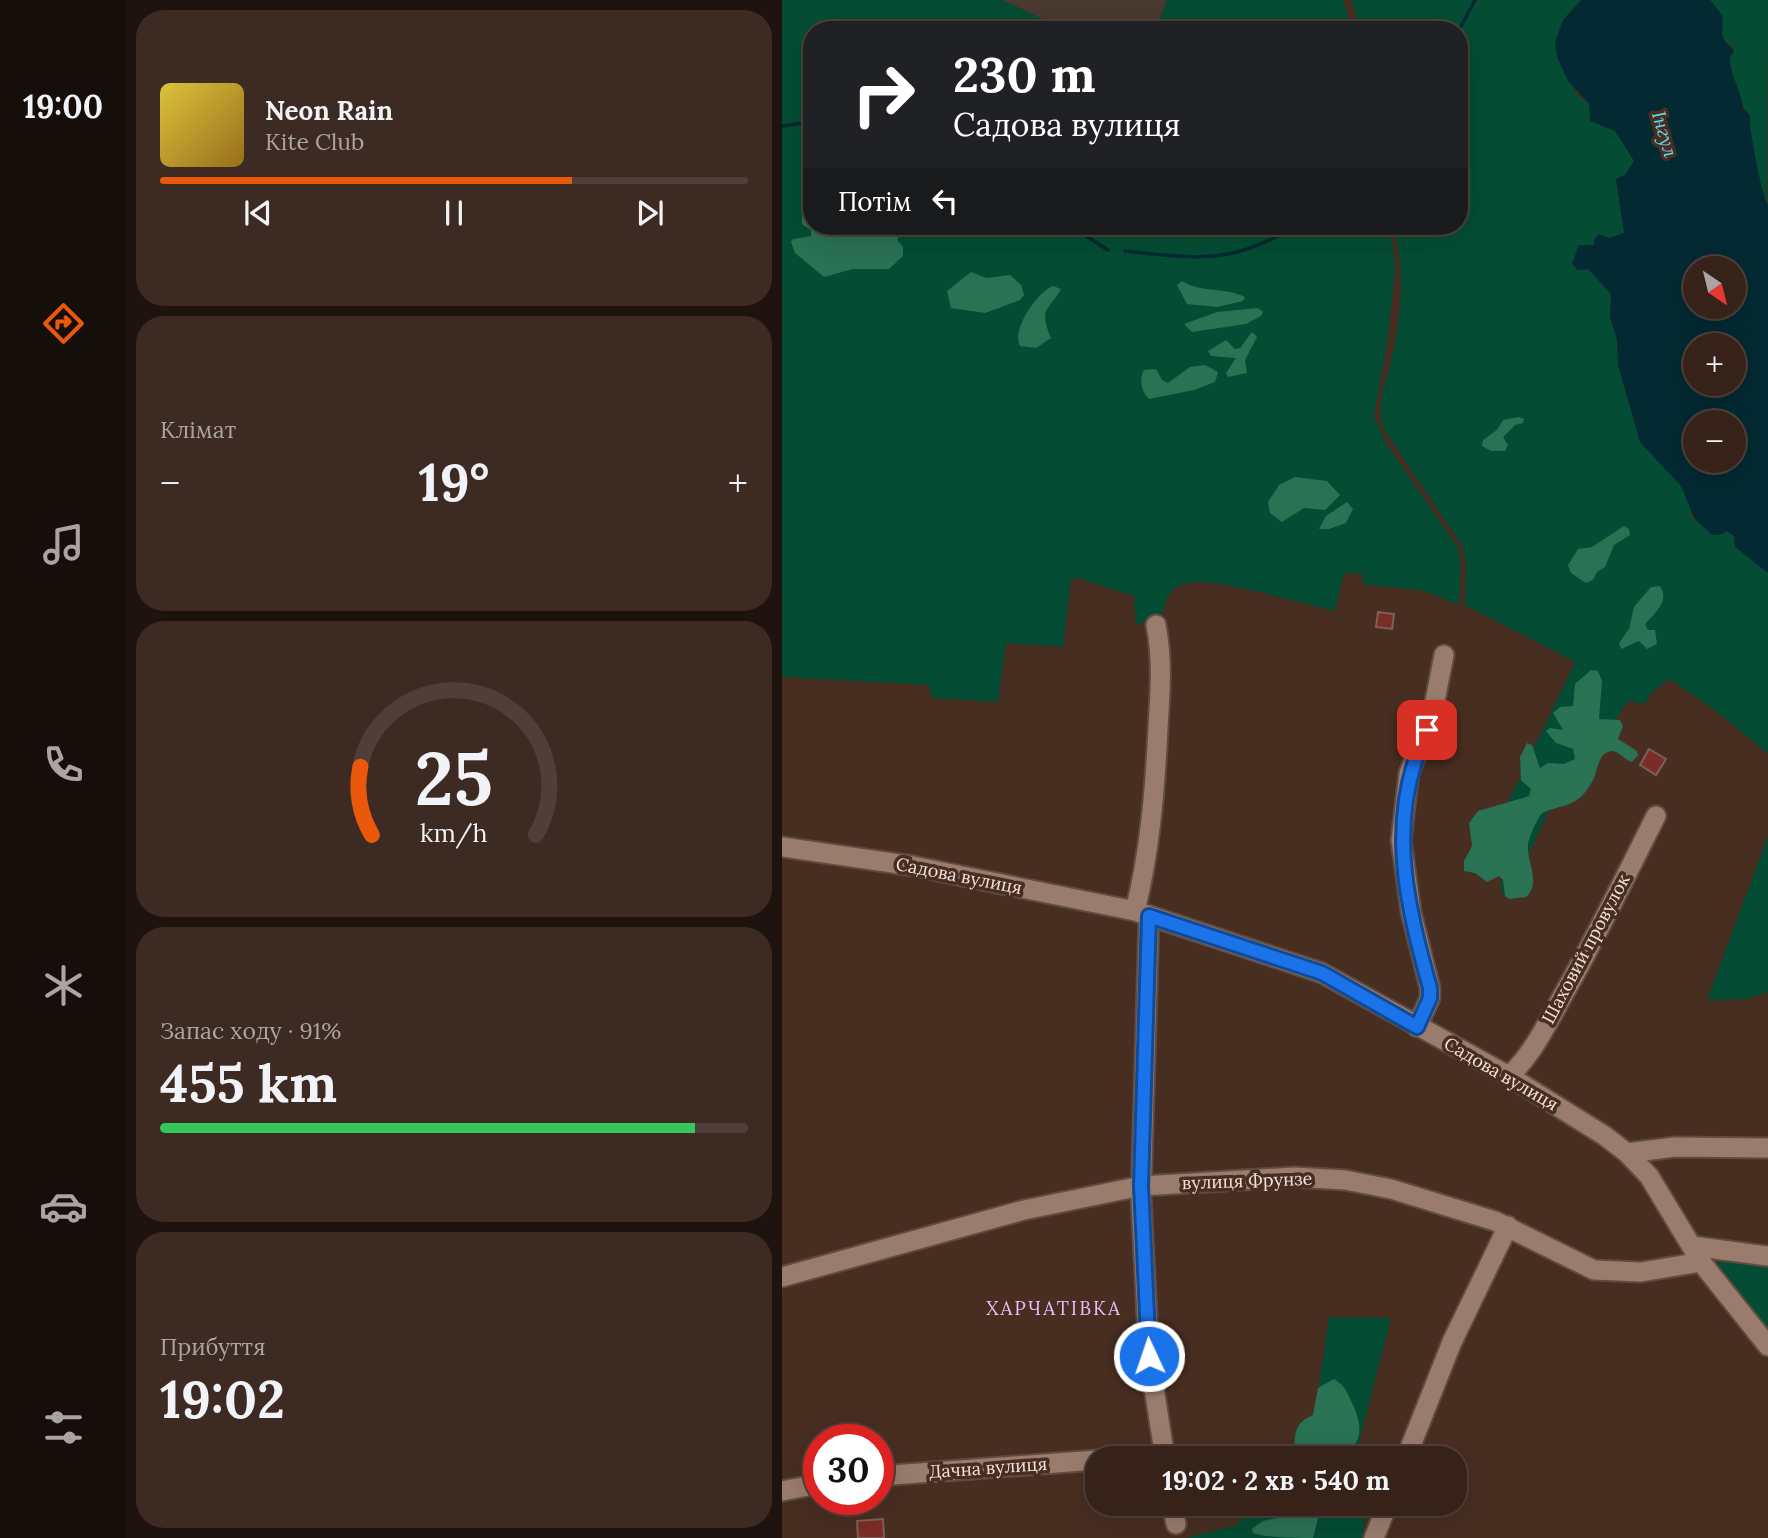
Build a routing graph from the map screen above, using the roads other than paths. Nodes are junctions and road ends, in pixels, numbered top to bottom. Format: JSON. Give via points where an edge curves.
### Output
{"nodes":[{"id":1,"x":1156,"y":625,"type":"dead end"},
{"id":2,"x":1444,"y":655,"type":"dead end"},
{"id":3,"x":1656,"y":816,"type":"dead end"},
{"id":4,"x":782,"y":847,"type":"edge"},
{"id":5,"x":1142,"y":913,"type":"junction"},
{"id":6,"x":1417,"y":1027,"type":"junction"},
{"id":7,"x":1509,"y":1076,"type":"junction"},
{"id":8,"x":1768,"y":1148,"type":"edge"},
{"id":9,"x":1627,"y":1153,"type":"junction"},
{"id":10,"x":1141,"y":1186,"type":"junction"},
{"id":11,"x":1508,"y":1226,"type":"junction"},
{"id":12,"x":1697,"y":1254,"type":"junction"},
{"id":13,"x":1768,"y":1256,"type":"edge"},
{"id":14,"x":782,"y":1277,"type":"edge"},
{"id":15,"x":1768,"y":1346,"type":"edge"},
{"id":16,"x":1163,"y":1446,"type":"edge"},
{"id":17,"x":1411,"y":1446,"type":"edge"},
{"id":18,"x":1085,"y":1461,"type":"edge"},
{"id":19,"x":894,"y":1475,"type":"edge"},
{"id":20,"x":803,"y":1487,"type":"edge"},
{"id":21,"x":782,"y":1492,"type":"edge"},
{"id":22,"x":1174,"y":1516,"type":"edge"},
{"id":23,"x":1383,"y":1516,"type":"edge"},
{"id":24,"x":1176,"y":1524,"type":"dead end"},
{"id":25,"x":1375,"y":1538,"type":"edge"}],
"edges":[{"from":1,"to":5,"type":"street","via":[[1161,666],[1156,782]]},
{"from":2,"to":6,"type":"street","via":[[1432,716],[1409,773],[1401,840],[1411,912],[1430,988]]},
{"from":3,"to":7,"type":"street","name":"Шаховий провулок","via":[[1558,1005],[1523,1062]]},
{"from":4,"to":5,"type":"street","name":"Садова вулиця","via":[[913,866]]},
{"from":5,"to":6,"type":"street","name":"Садова вулиця","via":[[1322,973]]},
{"from":5,"to":10,"type":"street"},
{"from":6,"to":7,"type":"street","name":"Садова вулиця"},
{"from":7,"to":9,"type":"street","name":"Садова вулиця"},
{"from":8,"to":9,"type":"street","via":[[1675,1147]]},
{"from":9,"to":12,"type":"street","name":"Садова вулиця","via":[[1665,1198]]},
{"from":10,"to":11,"type":"street","name":"вулиця Фрунзе","via":[[1294,1177],[1345,1180],[1391,1189]]},
{"from":10,"to":14,"type":"street","name":"вулиця Фрунзе","via":[[1024,1210]]},
{"from":10,"to":16,"type":"street","via":[[1149,1356]]},
{"from":11,"to":12,"type":"street","name":"вулиця Фрунзе","via":[[1594,1270],[1641,1272]]},
{"from":11,"to":17,"type":"street","via":[[1452,1342]]},
{"from":12,"to":13,"type":"street","name":"вулиця Фрунзе"},
{"from":12,"to":15,"type":"street","name":"Садова вулиця"},
{"from":18,"to":19,"type":"street","name":"Дачна вулиця"},
{"from":20,"to":21,"type":"street"},
{"from":22,"to":24,"type":"street"},
{"from":23,"to":25,"type":"street"}]}
